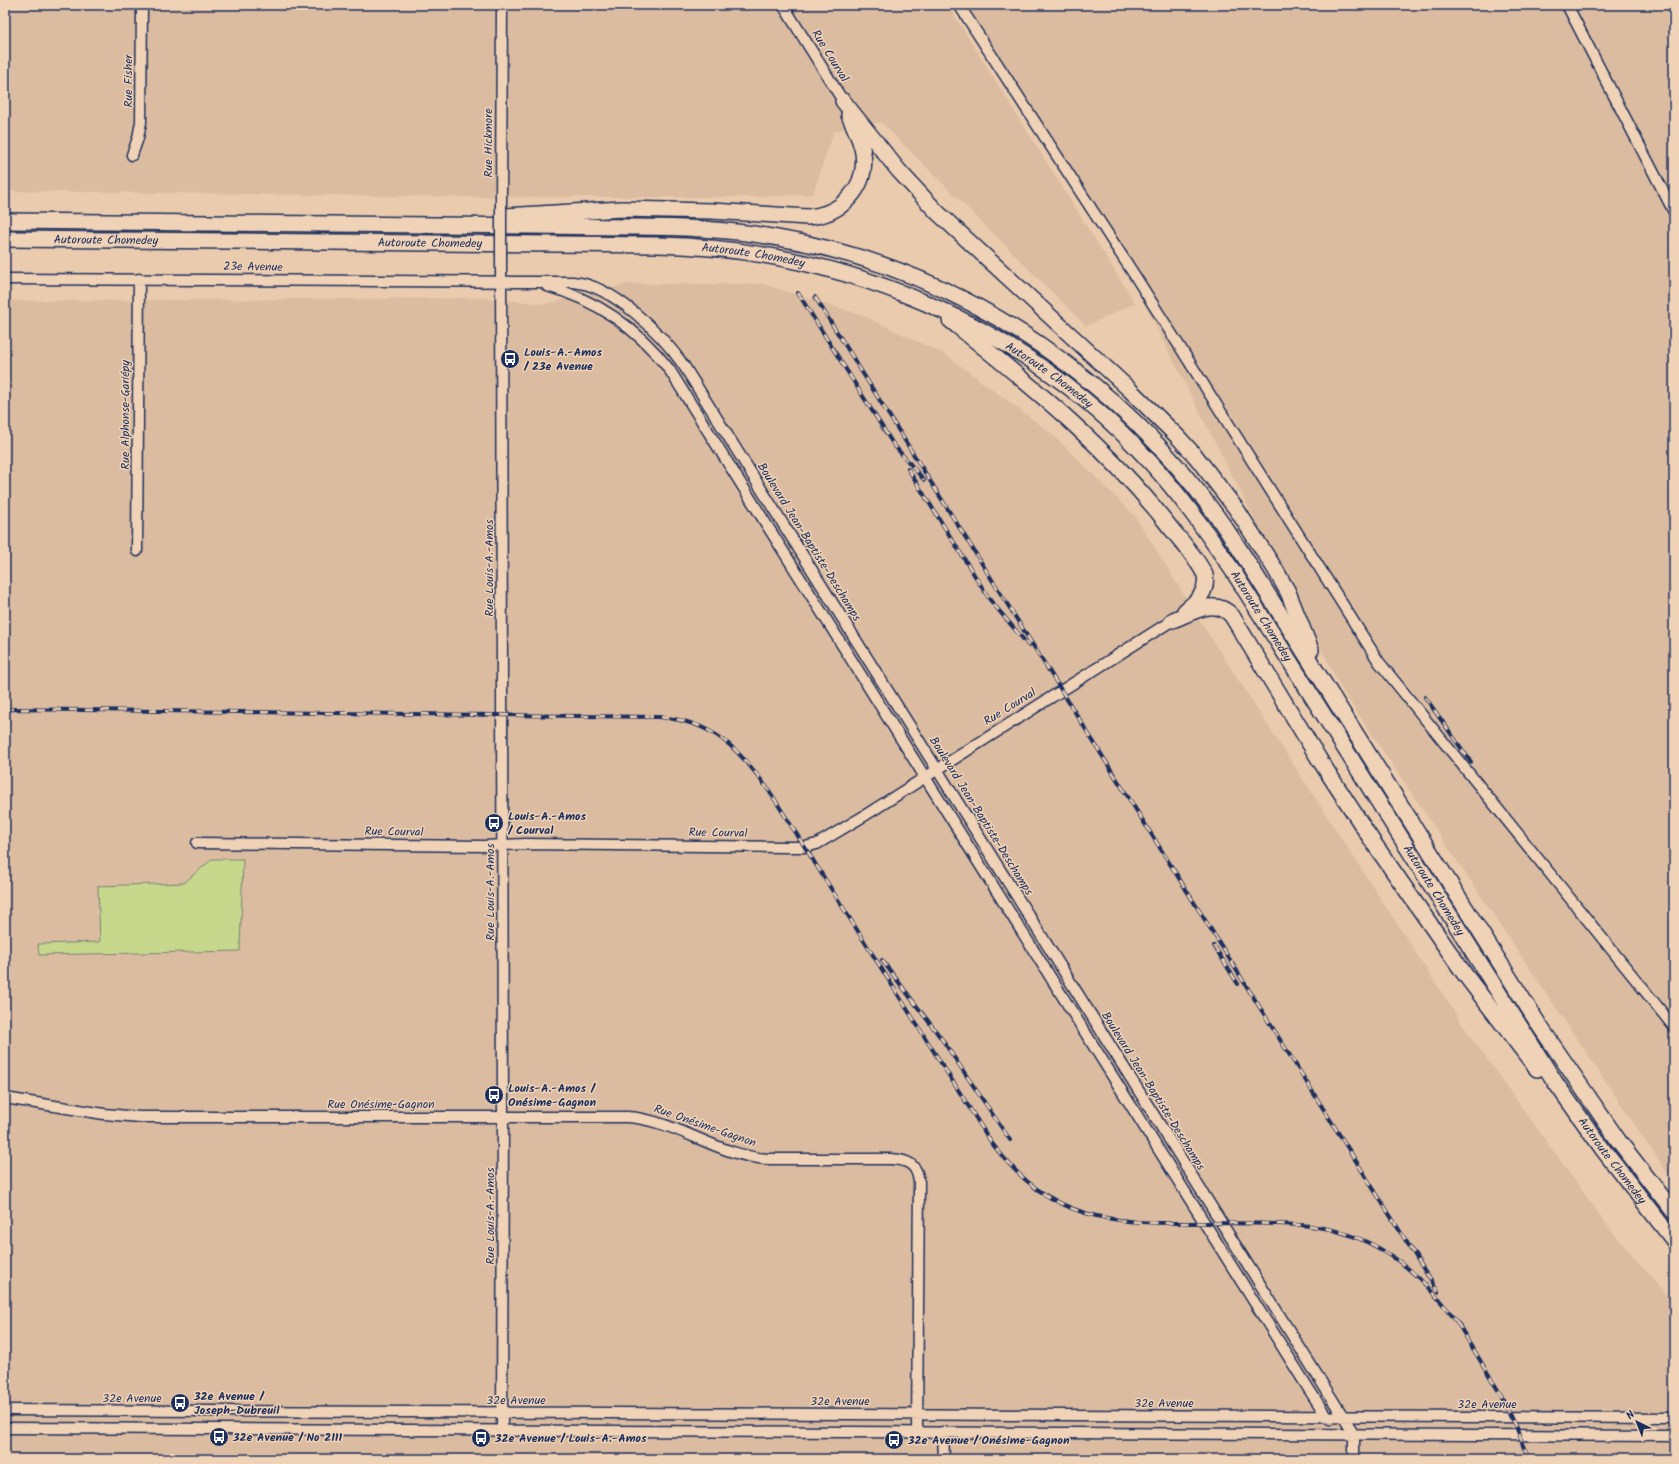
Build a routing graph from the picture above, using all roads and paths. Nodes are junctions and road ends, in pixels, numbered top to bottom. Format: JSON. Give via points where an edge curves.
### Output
{"nodes":[{"id":1,"x":142,"y":5,"type":"edge"},
{"id":2,"x":502,"y":5,"type":"edge"},
{"id":3,"x":783,"y":5,"type":"edge"},
{"id":4,"x":959,"y":5,"type":"edge"},
{"id":5,"x":1567,"y":5,"type":"edge"},
{"id":6,"x":843,"y":101,"type":"junction"},
{"id":7,"x":132,"y":155,"type":"dead end"},
{"id":8,"x":1674,"y":212,"type":"edge"},
{"id":9,"x":5,"y":221,"type":"edge"},
{"id":10,"x":397,"y":224,"type":"junction"},
{"id":11,"x":8,"y":240,"type":"edge"},
{"id":12,"x":5,"y":279,"type":"edge"},
{"id":13,"x":139,"y":279,"type":"junction"},
{"id":14,"x":501,"y":282,"type":"junction"},
{"id":15,"x":534,"y":283,"type":"junction"},
{"id":16,"x":929,"y":304,"type":"junction"},
{"id":17,"x":137,"y":551,"type":"dead end"},
{"id":18,"x":1174,"y":620,"type":"junction"},
{"id":19,"x":1324,"y":684,"type":"junction"},
{"id":20,"x":936,"y":770,"type":"junction"},
{"id":21,"x":926,"y":776,"type":"junction"},
{"id":22,"x":197,"y":843,"type":"dead end"},
{"id":23,"x":503,"y":845,"type":"junction"},
{"id":24,"x":1014,"y":892,"type":"junction"},
{"id":25,"x":1003,"y":899,"type":"junction"},
{"id":26,"x":1674,"y":1026,"type":"edge"},
{"id":27,"x":5,"y":1098,"type":"edge"},
{"id":28,"x":503,"y":1116,"type":"junction"},
{"id":29,"x":1604,"y":1151,"type":"junction"},
{"id":30,"x":1674,"y":1212,"type":"edge"},
{"id":31,"x":1674,"y":1241,"type":"edge"},
{"id":32,"x":1233,"y":1243,"type":"junction"},
{"id":33,"x":1222,"y":1250,"type":"junction"},
{"id":34,"x":5,"y":1410,"type":"edge"},
{"id":35,"x":167,"y":1411,"type":"junction"},
{"id":36,"x":502,"y":1413,"type":"junction"},
{"id":37,"x":918,"y":1415,"type":"junction"},
{"id":38,"x":1327,"y":1417,"type":"junction"},
{"id":39,"x":1342,"y":1417,"type":"junction"},
{"id":40,"x":1474,"y":1417,"type":"junction"},
{"id":41,"x":1555,"y":1418,"type":"junction"},
{"id":42,"x":1674,"y":1418,"type":"edge"},
{"id":43,"x":5,"y":1428,"type":"edge"},
{"id":44,"x":167,"y":1429,"type":"junction"},
{"id":45,"x":502,"y":1430,"type":"junction"},
{"id":46,"x":917,"y":1432,"type":"junction"},
{"id":47,"x":943,"y":1432,"type":"junction"},
{"id":48,"x":1354,"y":1434,"type":"junction"},
{"id":49,"x":1474,"y":1435,"type":"junction"},
{"id":50,"x":1555,"y":1436,"type":"junction"},
{"id":51,"x":1674,"y":1436,"type":"edge"},
{"id":52,"x":944,"y":1459,"type":"edge"},
{"id":53,"x":1354,"y":1459,"type":"edge"}],
"edges":[{"from":1,"to":7,"type":"street","name":"Rue Fisher","via":[[141,122]]},
{"from":2,"to":14,"type":"street","name":"Rue Hickmore","bridge":true},
{"from":3,"to":6,"type":"street","name":"Rue Courval"},
{"from":4,"to":26,"type":"street","via":[[1379,662]]},
{"from":5,"to":8,"type":"street"},
{"from":6,"to":10,"type":"highway","via":[[861,146],[861,175],[856,190],[847,201],[822,215],[807,217],[692,210],[605,209]]},
{"from":6,"to":19,"type":"highway","via":[[899,171],[937,212],[1130,390],[1178,437],[1201,464],[1237,510],[1288,592]]},
{"from":9,"to":10,"type":"highway","name":"Autoroute Chomedey"},
{"from":10,"to":19,"type":"highway","name":"Autoroute Chomedey","via":[[674,227],[736,232],[835,250],[895,270],[954,294],[1012,326],[1069,365],[1117,404],[1166,452],[1223,523]]},
{"from":11,"to":16,"type":"highway","name":"Autoroute Chomedey","via":[[707,247],[766,254],[816,265],[887,286]]},
{"from":12,"to":13,"type":"street","name":"23e Avenue"},
{"from":13,"to":14,"type":"street","name":"23e Avenue"},
{"from":13,"to":17,"type":"street","name":"Rue Alphonse-Gariépy"},
{"from":14,"to":15,"type":"street","name":"Boulevard Jean-Baptiste-Deschamps"},
{"from":14,"to":23,"type":"street","name":"Rue Louis-A.-Amos"},
{"from":15,"to":20,"type":"street","name":"Boulevard Jean-Baptiste-Deschamps","via":[[580,283],[595,288],[637,315],[654,329],[672,350]]},
{"from":15,"to":21,"type":"street","name":"Boulevard Jean-Baptiste-Deschamps","via":[[577,296],[611,314],[639,335],[662,360]]},
{"from":16,"to":18,"type":"highway","via":[[1073,422],[1130,479],[1174,532],[1202,570],[1206,583],[1201,596]]},
{"from":16,"to":29,"type":"highway","name":"Autoroute Chomedey","via":[[1002,342],[1062,382],[1130,442],[1184,502],[1232,571],[1534,1050]]},
{"from":18,"to":20,"type":"street","name":"Rue Courval"},
{"from":18,"to":29,"type":"highway","via":[[1213,606],[1224,609],[1232,616],[1373,842],[1499,1021]]},
{"from":19,"to":30,"type":"highway","name":"Autoroute Chomedey","via":[[1560,1057],[1618,1140]]},
{"from":20,"to":21,"type":"street","name":"Rue Courval"},
{"from":20,"to":24,"type":"street","name":"Boulevard Jean-Baptiste-Deschamps"},
{"from":21,"to":23,"type":"street","name":"Rue Courval","via":[[829,838],[812,846]]},
{"from":21,"to":25,"type":"street","name":"Boulevard Jean-Baptiste-Deschamps"},
{"from":22,"to":23,"type":"street","name":"Rue Courval"},
{"from":23,"to":28,"type":"street","name":"Rue Louis-A.-Amos"},
{"from":24,"to":25,"type":"street"},
{"from":24,"to":32,"type":"street","name":"Boulevard Jean-Baptiste-Deschamps"},
{"from":25,"to":33,"type":"street","name":"Boulevard Jean-Baptiste-Deschamps"},
{"from":27,"to":28,"type":"street","name":"Rue Onésime-Gagnon","via":[[135,1117]]},
{"from":28,"to":36,"type":"street","name":"Rue Louis-A.-Amos"},
{"from":28,"to":37,"type":"street","name":"Rue Onésime-Gagnon","via":[[634,1117],[663,1124],[751,1157],[897,1160],[911,1163],[917,1172],[919,1182]]},
{"from":29,"to":31,"type":"highway","name":"Autoroute Chomedey"},
{"from":32,"to":33,"type":"street"},
{"from":32,"to":39,"type":"street","name":"Boulevard Jean-Baptiste-Deschamps"},
{"from":33,"to":38,"type":"street","name":"Boulevard Jean-Baptiste-Deschamps"},
{"from":34,"to":35,"type":"street","name":"32e Avenue"},
{"from":35,"to":36,"type":"street","name":"32e Avenue"},
{"from":35,"to":44,"type":"street"},
{"from":36,"to":37,"type":"street","name":"32e Avenue"},
{"from":36,"to":45,"type":"street","name":"Rue Louis-A.-Amos"},
{"from":37,"to":38,"type":"street","name":"32e Avenue"},
{"from":37,"to":46,"type":"street","name":"Rue Onésime-Gagnon"},
{"from":38,"to":39,"type":"street","name":"32e Avenue"},
{"from":38,"to":48,"type":"street","name":"Boulevard Jean-Baptiste-Deschamps"},
{"from":39,"to":40,"type":"street","name":"32e Avenue"},
{"from":39,"to":48,"type":"street","name":"Boulevard Jean-Baptiste-Deschamps"},
{"from":40,"to":41,"type":"street","name":"32e Avenue"},
{"from":40,"to":49,"type":"street"},
{"from":41,"to":42,"type":"street","name":"32e Avenue"},
{"from":41,"to":50,"type":"street"},
{"from":43,"to":44,"type":"street"},
{"from":44,"to":45,"type":"street"},
{"from":45,"to":46,"type":"street"},
{"from":46,"to":47,"type":"street"},
{"from":47,"to":48,"type":"street"},
{"from":47,"to":52,"type":"street"},
{"from":48,"to":49,"type":"street"},
{"from":48,"to":53,"type":"street"},
{"from":49,"to":50,"type":"street"},
{"from":50,"to":51,"type":"street"}]}
